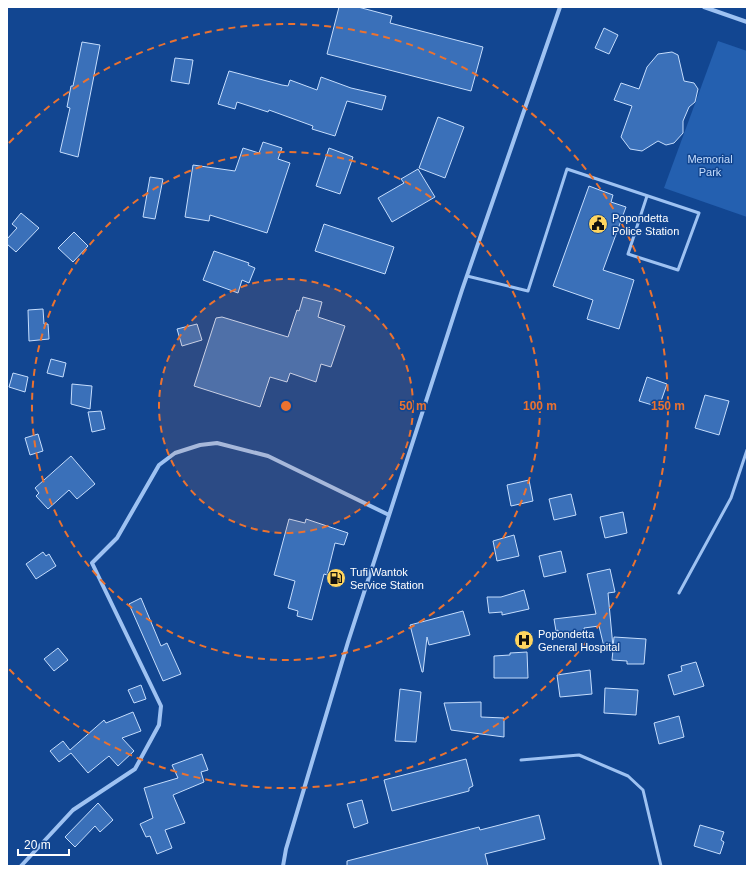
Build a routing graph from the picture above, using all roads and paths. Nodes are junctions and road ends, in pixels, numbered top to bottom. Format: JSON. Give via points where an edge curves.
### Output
{"nodes":[{"id":1,"x":560,"y":7,"type":"edge"},
{"id":2,"x":704,"y":7,"type":"edge"},
{"id":3,"x":747,"y":22,"type":"edge"},
{"id":4,"x":647,"y":196,"type":"junction"},
{"id":5,"x":467,"y":276,"type":"junction"},
{"id":6,"x":747,"y":450,"type":"edge"},
{"id":7,"x":389,"y":515,"type":"junction"},
{"id":8,"x":679,"y":593,"type":"dead end"},
{"id":9,"x":520,"y":760,"type":"dead end"},
{"id":10,"x":21,"y":866,"type":"edge"},
{"id":11,"x":283,"y":866,"type":"edge"},
{"id":12,"x":661,"y":866,"type":"edge"}],
"edges":[{"from":1,"to":5,"type":"street"},
{"from":2,"to":3,"type":"street"},
{"from":4,"to":4,"type":"lane","via":[[698,213],[678,270],[628,254]]},
{"from":4,"to":5,"type":"lane","via":[[566,169],[528,291]]},
{"from":5,"to":7,"type":"street"},
{"from":6,"to":8,"type":"lane","via":[[731,498]]},
{"from":7,"to":10,"type":"street","via":[[268,456],[217,443],[175,453],[159,465],[117,538],[92,563],[161,706],[159,725],[135,769],[73,810]]},
{"from":7,"to":11,"type":"street","via":[[348,642]]},
{"from":9,"to":12,"type":"lane","via":[[579,755],[628,776],[643,790]]}]}
